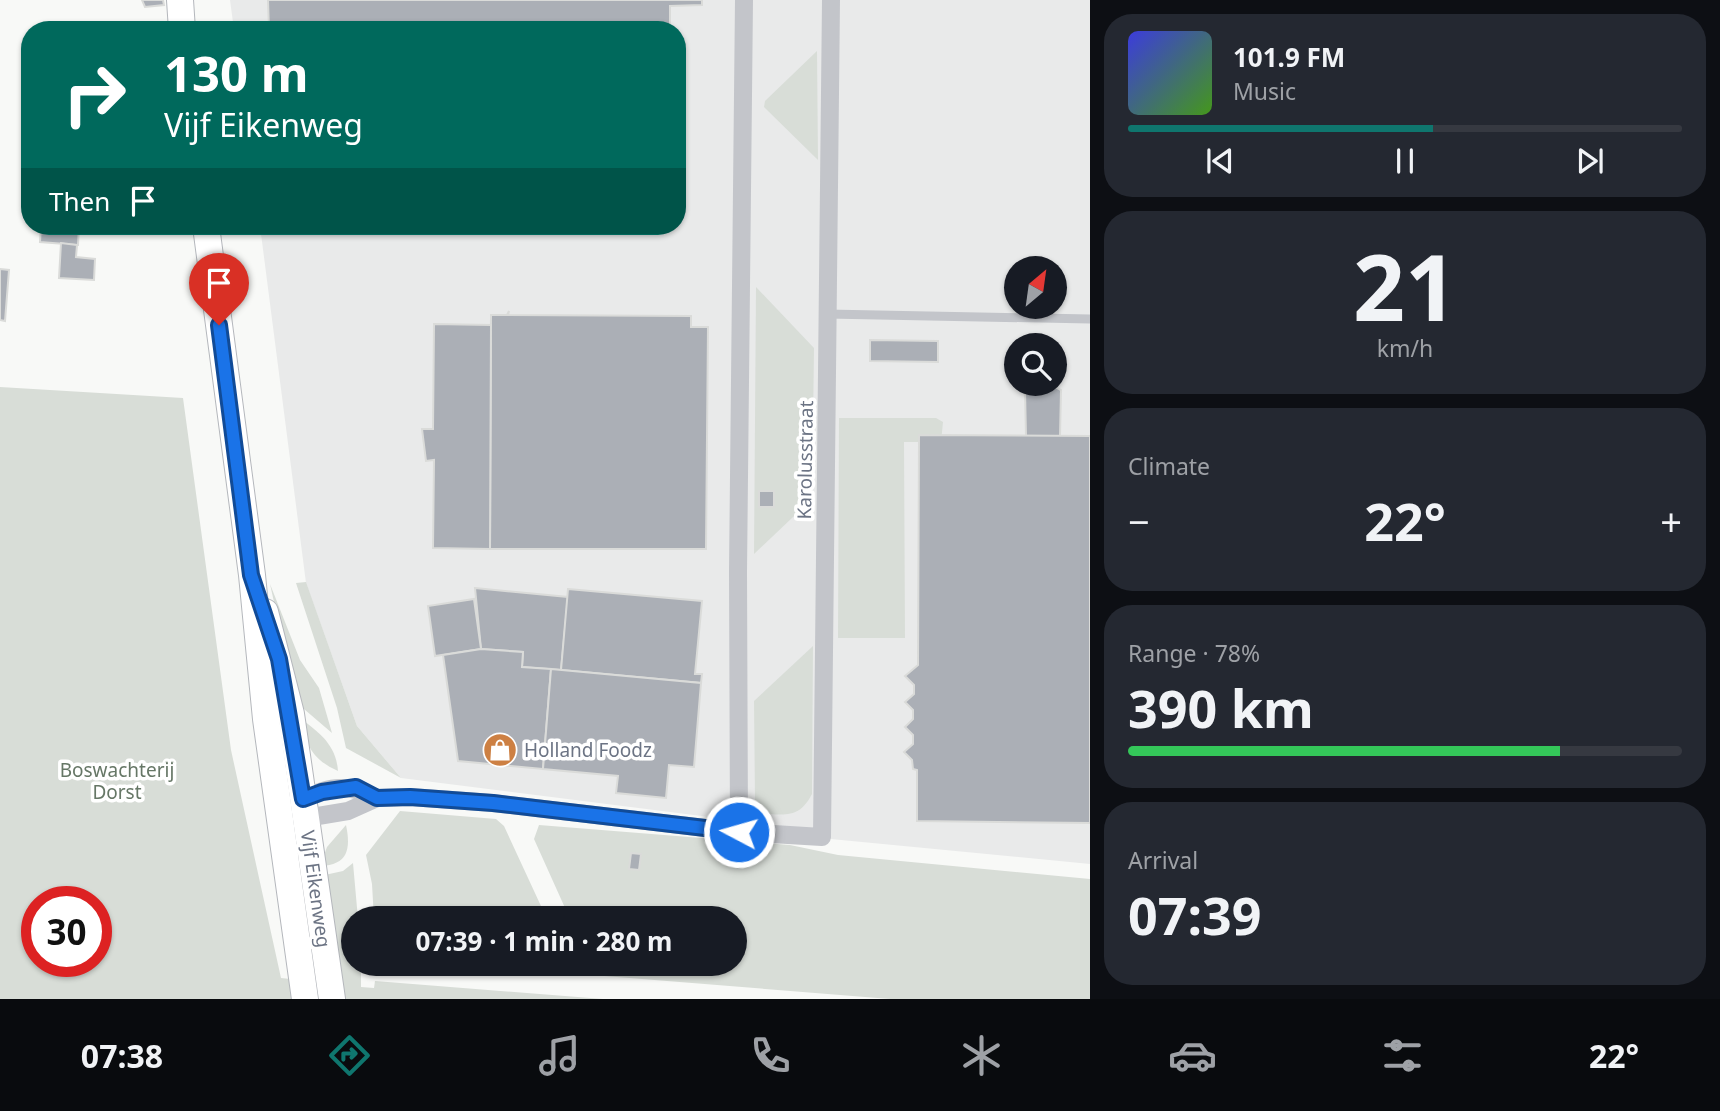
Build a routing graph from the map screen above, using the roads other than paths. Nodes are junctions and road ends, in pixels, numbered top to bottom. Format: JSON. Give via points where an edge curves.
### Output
{"nodes":[{"id":1,"x":180,"y":0,"type":"edge"},
{"id":2,"x":744,"y":0,"type":"edge"},
{"id":3,"x":831,"y":0,"type":"edge"},
{"id":4,"x":182,"y":21,"type":"edge"},
{"id":5,"x":207,"y":235,"type":"edge"},
{"id":6,"x":827,"y":314,"type":"junction"},
{"id":7,"x":1090,"y":319,"type":"edge"},
{"id":8,"x":251,"y":575,"type":"junction"},
{"id":9,"x":304,"y":808,"type":"junction"},
{"id":10,"x":279,"y":812,"type":"junction"},
{"id":11,"x":739,"y":832,"type":"junction"},
{"id":12,"x":305,"y":999,"type":"edge"},
{"id":13,"x":332,"y":999,"type":"edge"}],
"edges":[{"from":1,"to":4,"type":"main road"},
{"from":2,"to":11,"type":"street"},
{"from":3,"to":6,"type":"street","name":"Karolusstraat"},
{"from":5,"to":8,"type":"main road","name":"Vijf Eikenweg"},
{"from":6,"to":7,"type":"lane"},
{"from":6,"to":11,"type":"street","name":"Karolusstraat","via":[[822,837]]},
{"from":8,"to":9,"type":"main road","name":"Vijf Eikenweg","via":[[279,659]]},
{"from":8,"to":10,"type":"main road","name":"Vijf Eikenweg"},
{"from":9,"to":10,"type":"street","name":"Karolusstraat"},
{"from":9,"to":11,"type":"street","name":"Karolusstraat","via":[[348,811],[377,798],[410,797]]},
{"from":9,"to":13,"type":"main road","name":"Vijf Eikenweg"},
{"from":10,"to":12,"type":"main road","name":"Vijf Eikenweg"}]}
